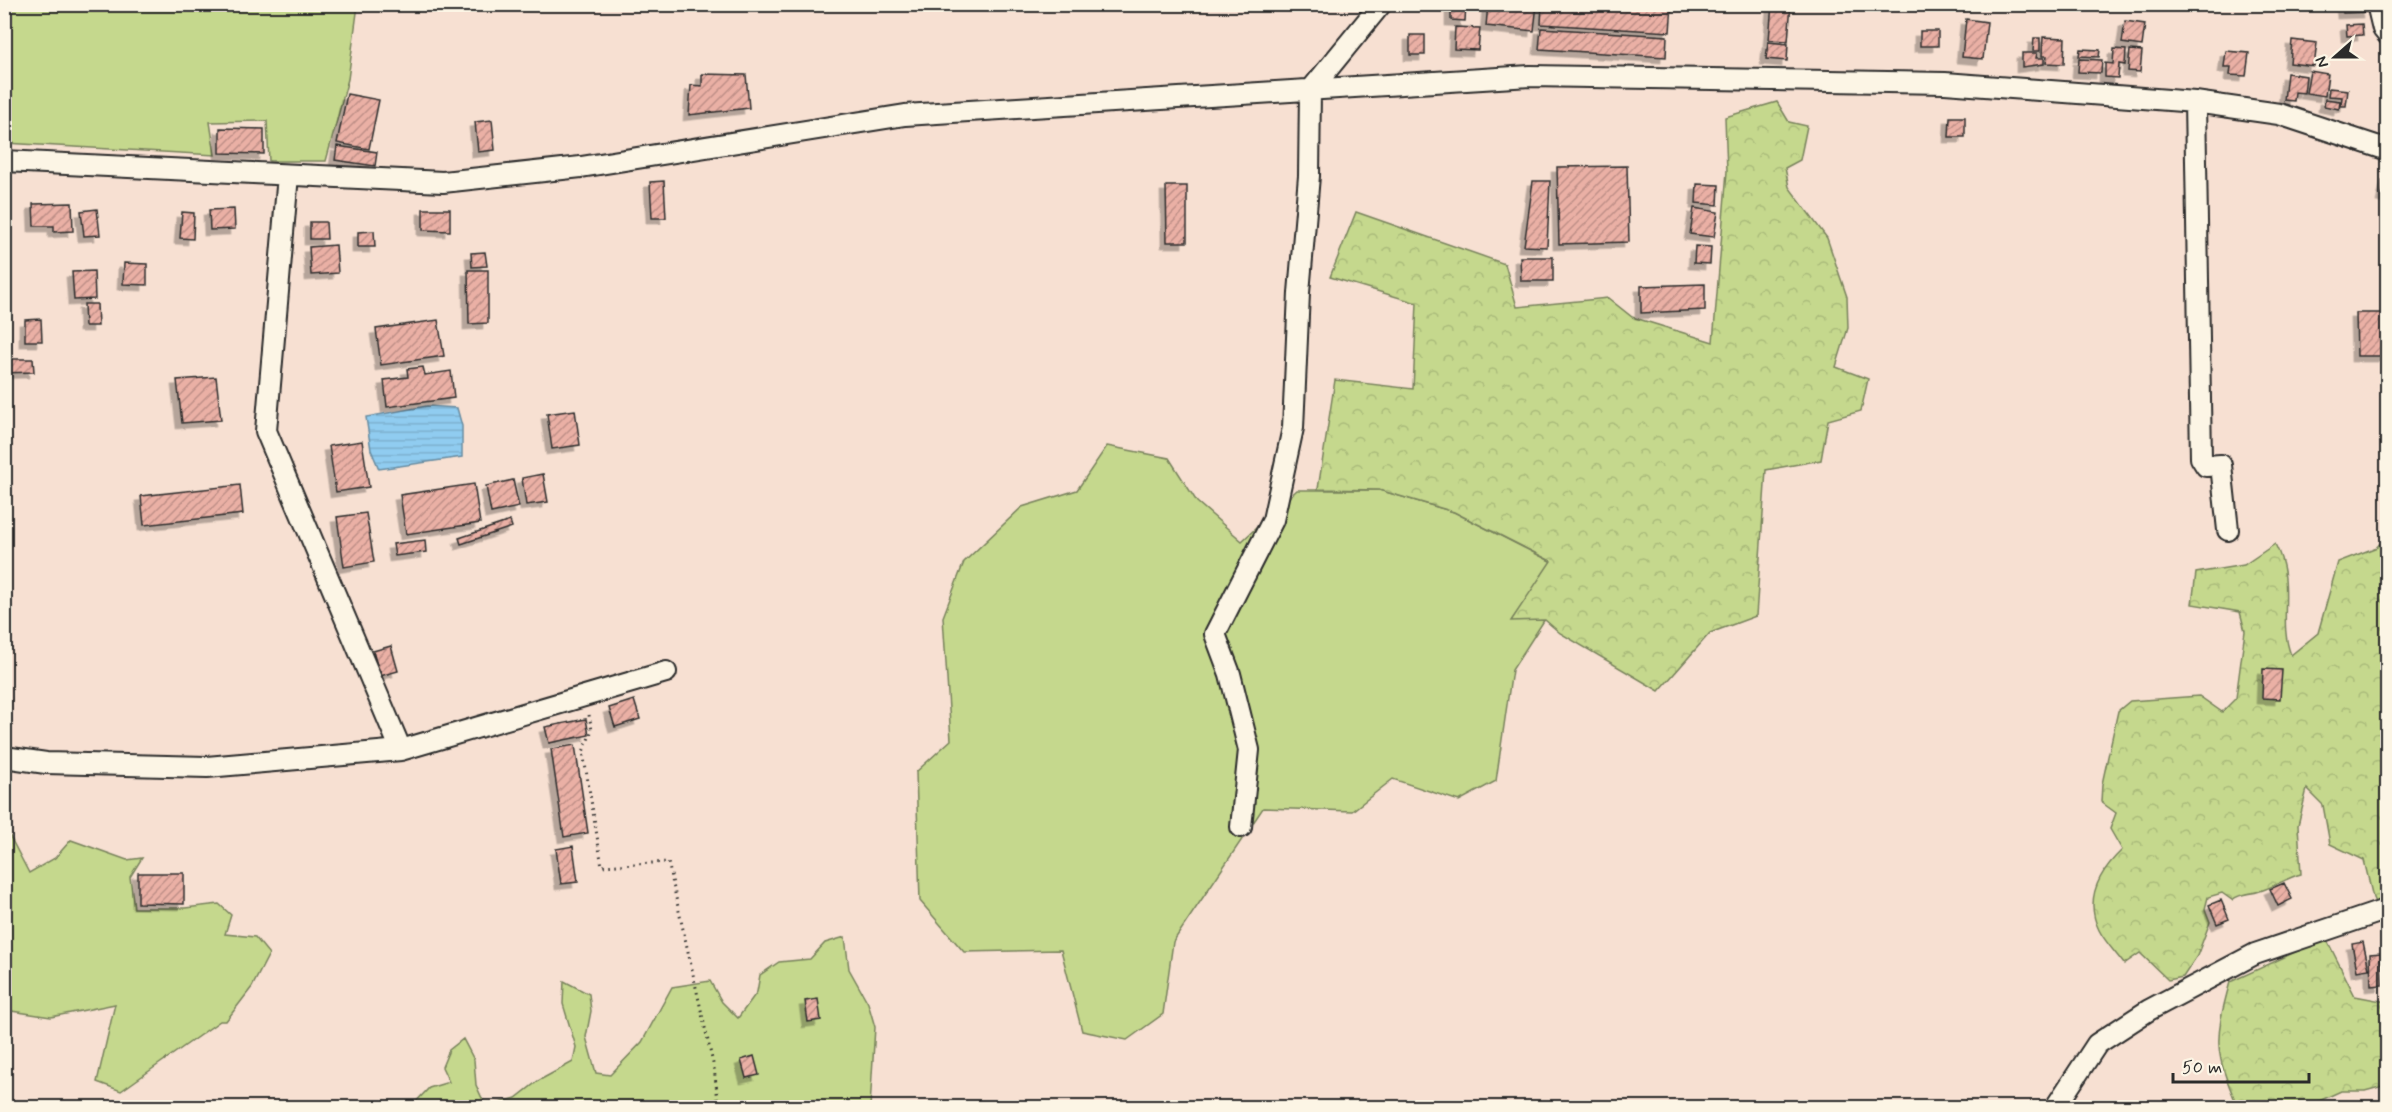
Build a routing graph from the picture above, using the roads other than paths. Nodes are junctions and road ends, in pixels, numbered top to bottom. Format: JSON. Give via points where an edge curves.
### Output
{"nodes":[{"id":1,"x":1381,"y":4,"type":"edge"},
{"id":2,"x":2377,"y":4,"type":"edge"},
{"id":3,"x":2388,"y":35,"type":"edge"},
{"id":4,"x":1311,"y":91,"type":"junction"},
{"id":5,"x":2195,"y":102,"type":"junction"},
{"id":6,"x":2388,"y":150,"type":"edge"},
{"id":7,"x":4,"y":161,"type":"edge"},
{"id":8,"x":288,"y":175,"type":"junction"},
{"id":9,"x":2228,"y":530,"type":"dead end"},
{"id":10,"x":666,"y":672,"type":"dead end"},
{"id":11,"x":401,"y":750,"type":"junction"},
{"id":12,"x":4,"y":756,"type":"edge"},
{"id":13,"x":1241,"y":827,"type":"dead end"},
{"id":14,"x":2388,"y":909,"type":"edge"},
{"id":15,"x":2055,"y":1107,"type":"edge"}],
"edges":[{"from":1,"to":4,"type":"street"},
{"from":2,"to":3,"type":"street"},
{"from":4,"to":5,"type":"street","via":[[1530,76],[1945,83]]},
{"from":4,"to":8,"type":"street","via":[[905,115],[581,167],[443,182]]},
{"from":4,"to":13,"type":"street","via":[[1293,428],[1273,520],[1215,634],[1230,674],[1249,750]]},
{"from":5,"to":6,"type":"street","via":[[2279,114]]},
{"from":5,"to":9,"type":"street","via":[[2201,458],[2206,466],[2221,465]]},
{"from":7,"to":8,"type":"street"},
{"from":8,"to":11,"type":"street","via":[[266,431]]},
{"from":10,"to":11,"type":"street"},
{"from":11,"to":12,"type":"street","via":[[207,766],[46,763]]},
{"from":14,"to":15,"type":"street","via":[[2255,954],[2149,1010],[2097,1044]]}]}
